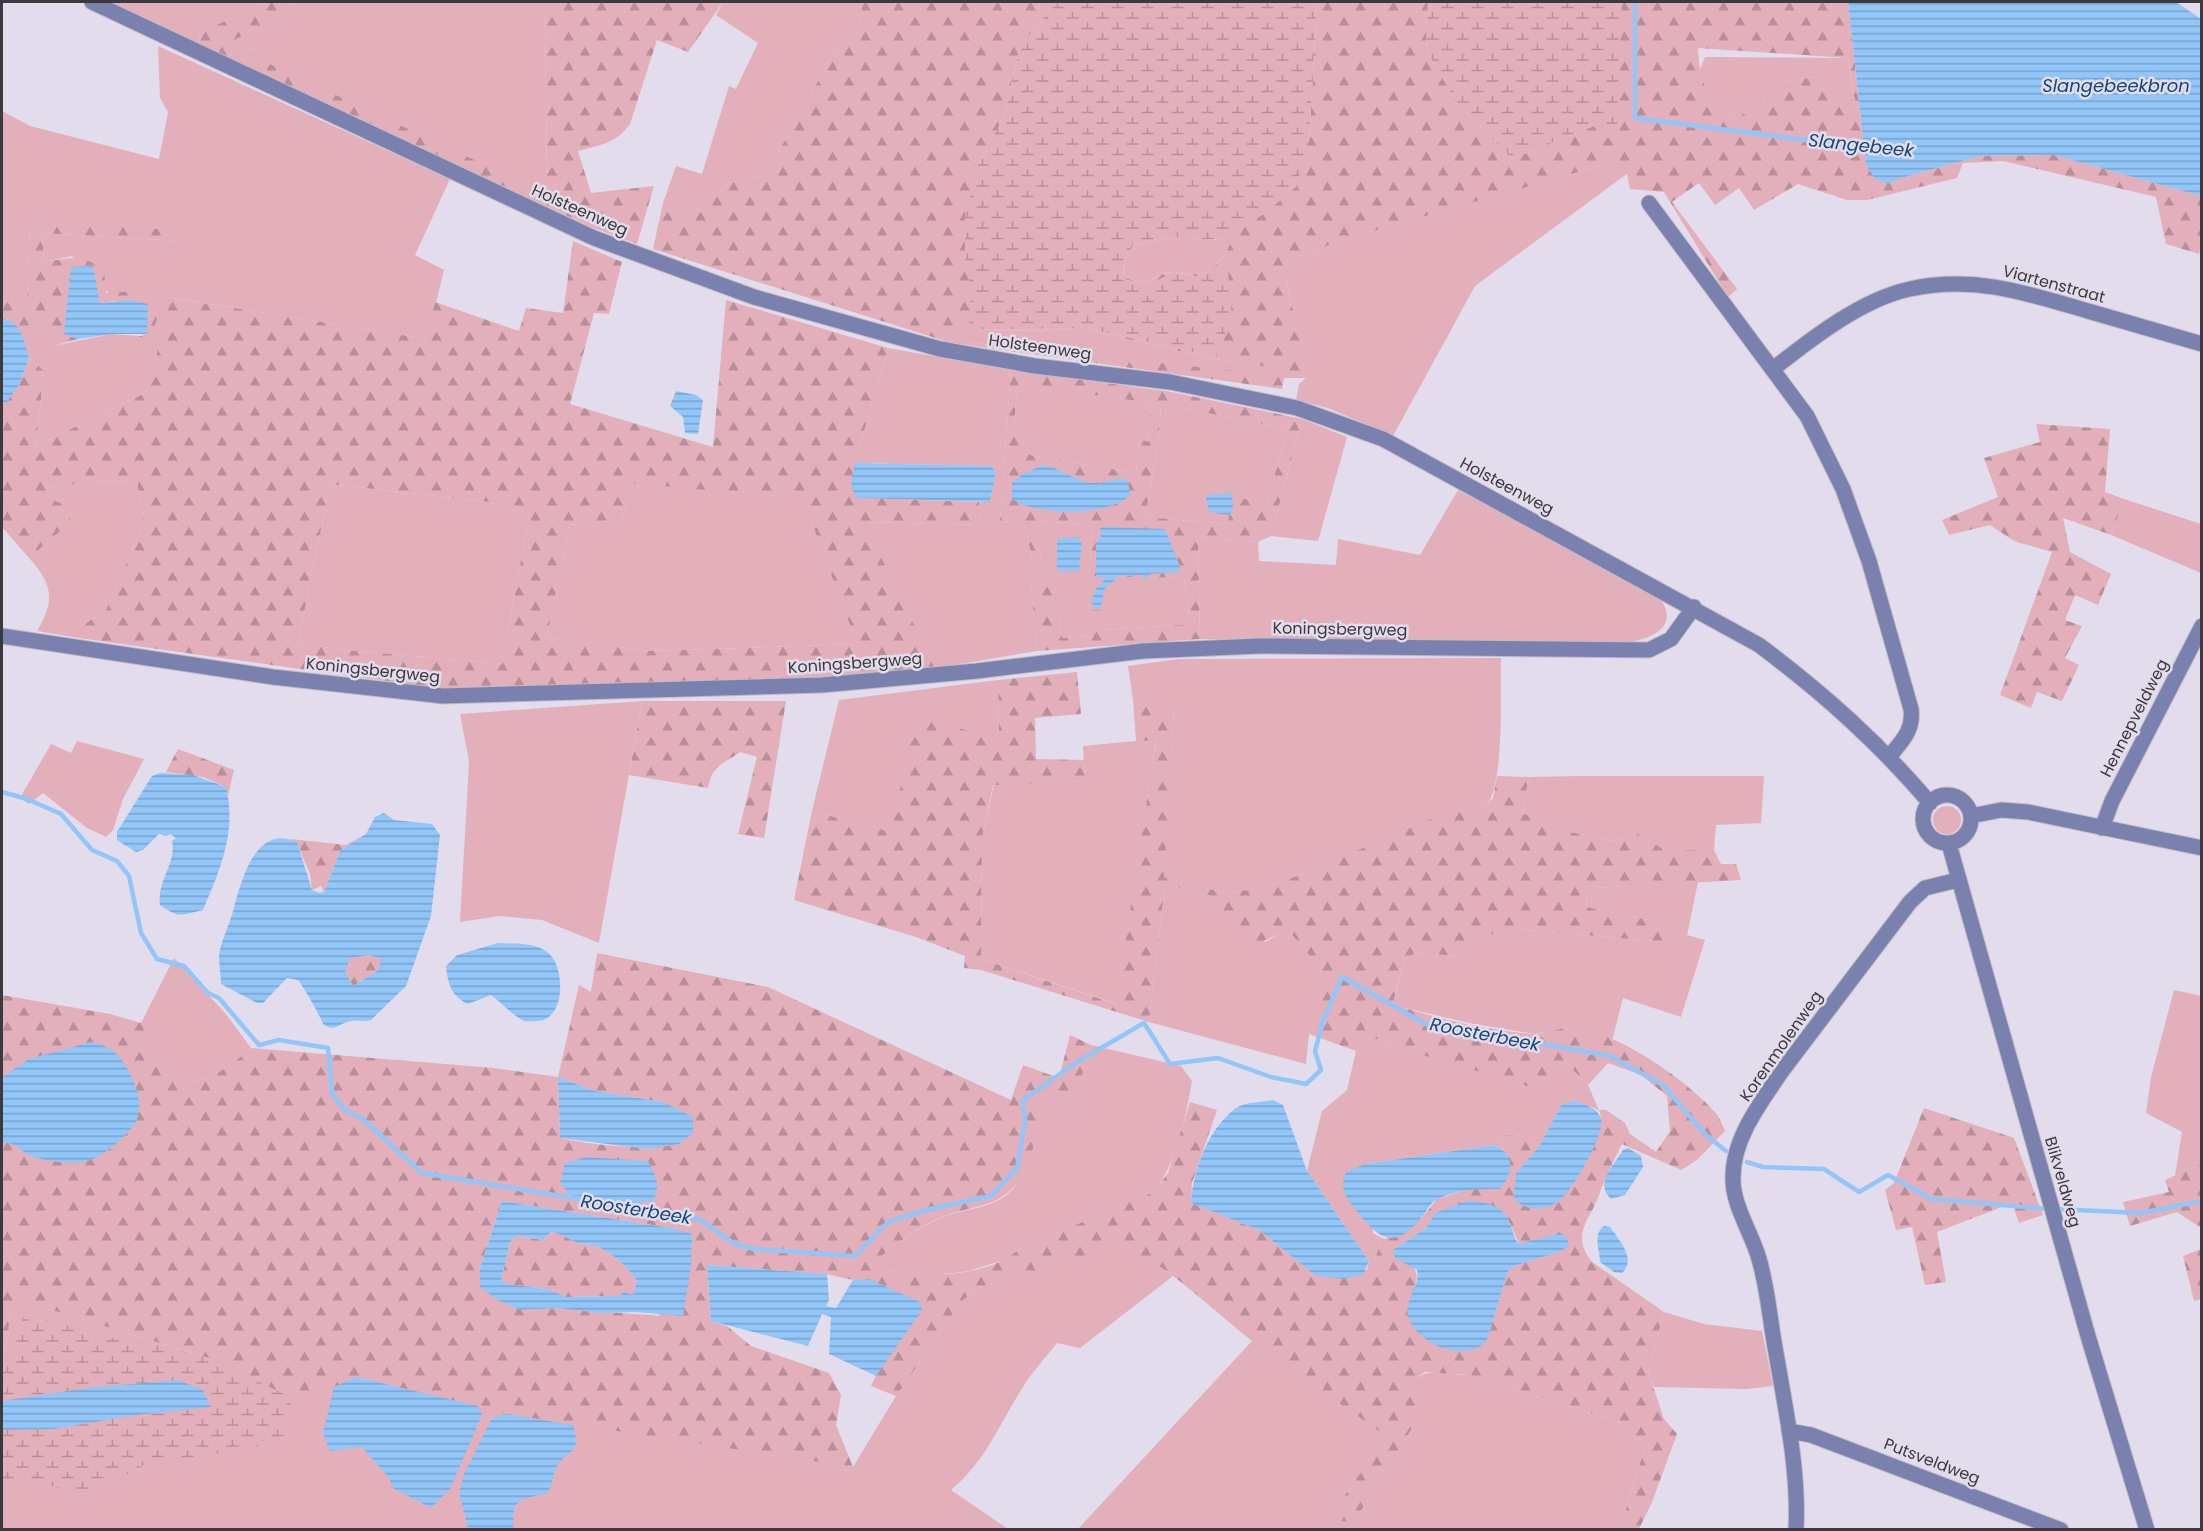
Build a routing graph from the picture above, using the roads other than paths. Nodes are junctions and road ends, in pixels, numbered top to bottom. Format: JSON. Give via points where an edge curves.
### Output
{"nodes":[{"id":1,"x":92,"y":2,"type":"edge"},
{"id":2,"x":1649,"y":203,"type":"dead end"},
{"id":3,"x":2202,"y":344,"type":"edge"},
{"id":4,"x":1773,"y":369,"type":"junction"},
{"id":5,"x":1694,"y":607,"type":"junction"},
{"id":6,"x":2202,"y":626,"type":"edge"},
{"id":7,"x":2,"y":636,"type":"edge"},
{"id":8,"x":1889,"y":757,"type":"junction"},
{"id":9,"x":1930,"y":804,"type":"junction"},
{"id":10,"x":1971,"y":816,"type":"junction"},
{"id":11,"x":2102,"y":828,"type":"junction"},
{"id":12,"x":1949,"y":844,"type":"junction"},
{"id":13,"x":2202,"y":848,"type":"edge"},
{"id":14,"x":1958,"y":880,"type":"junction"},
{"id":15,"x":1789,"y":1431,"type":"junction"},
{"id":16,"x":1796,"y":1530,"type":"edge"},
{"id":17,"x":2061,"y":1530,"type":"edge"},
{"id":18,"x":2147,"y":1530,"type":"edge"}],
"edges":[{"from":1,"to":5,"type":"street","name":"Holsteenweg","via":[[594,238],[754,297],[940,350],[1170,382],[1297,408],[1383,440]]},
{"from":2,"to":4,"type":"street"},
{"from":3,"to":4,"type":"street","name":"Viartenstraat","via":[[2006,287],[1966,284],[1909,289],[1858,310]]},
{"from":4,"to":8,"type":"street","via":[[1807,416],[1844,489],[1869,561],[1912,717],[1907,735]]},
{"from":5,"to":7,"type":"street","name":"Koningsbergweg","via":[[1671,639],[1649,650],[1260,646],[1143,651],[822,685],[455,695],[273,677]]},
{"from":5,"to":8,"type":"street","name":"Holsteenweg","via":[[1759,645],[1813,686]]},
{"from":6,"to":11,"type":"street","name":"Hennepveldweg","via":[[2112,801]]},
{"from":8,"to":9,"type":"street","name":"Holsteenweg"},
{"from":9,"to":10,"type":"street","via":[[1937,797],[1952,796],[1965,803]]},
{"from":9,"to":12,"type":"street","via":[[1923,815],[1924,829],[1936,840]]},
{"from":10,"to":11,"type":"street","via":[[2001,810],[2028,812]]},
{"from":10,"to":12,"type":"street","via":[[1968,832]]},
{"from":11,"to":13,"type":"street"},
{"from":12,"to":14,"type":"street","name":"Blikveldweg"},
{"from":14,"to":15,"type":"street","name":"Korenmolenweg","via":[[1925,888],[1910,902],[1782,1071],[1736,1151],[1732,1178],[1759,1259]]},
{"from":14,"to":18,"type":"street","name":"Blikveldweg"},
{"from":15,"to":16,"type":"street","name":"Korenmolenweg","via":[[1795,1473]]},
{"from":15,"to":17,"type":"street","name":"Putsveldweg","via":[[1811,1435]]}]}
